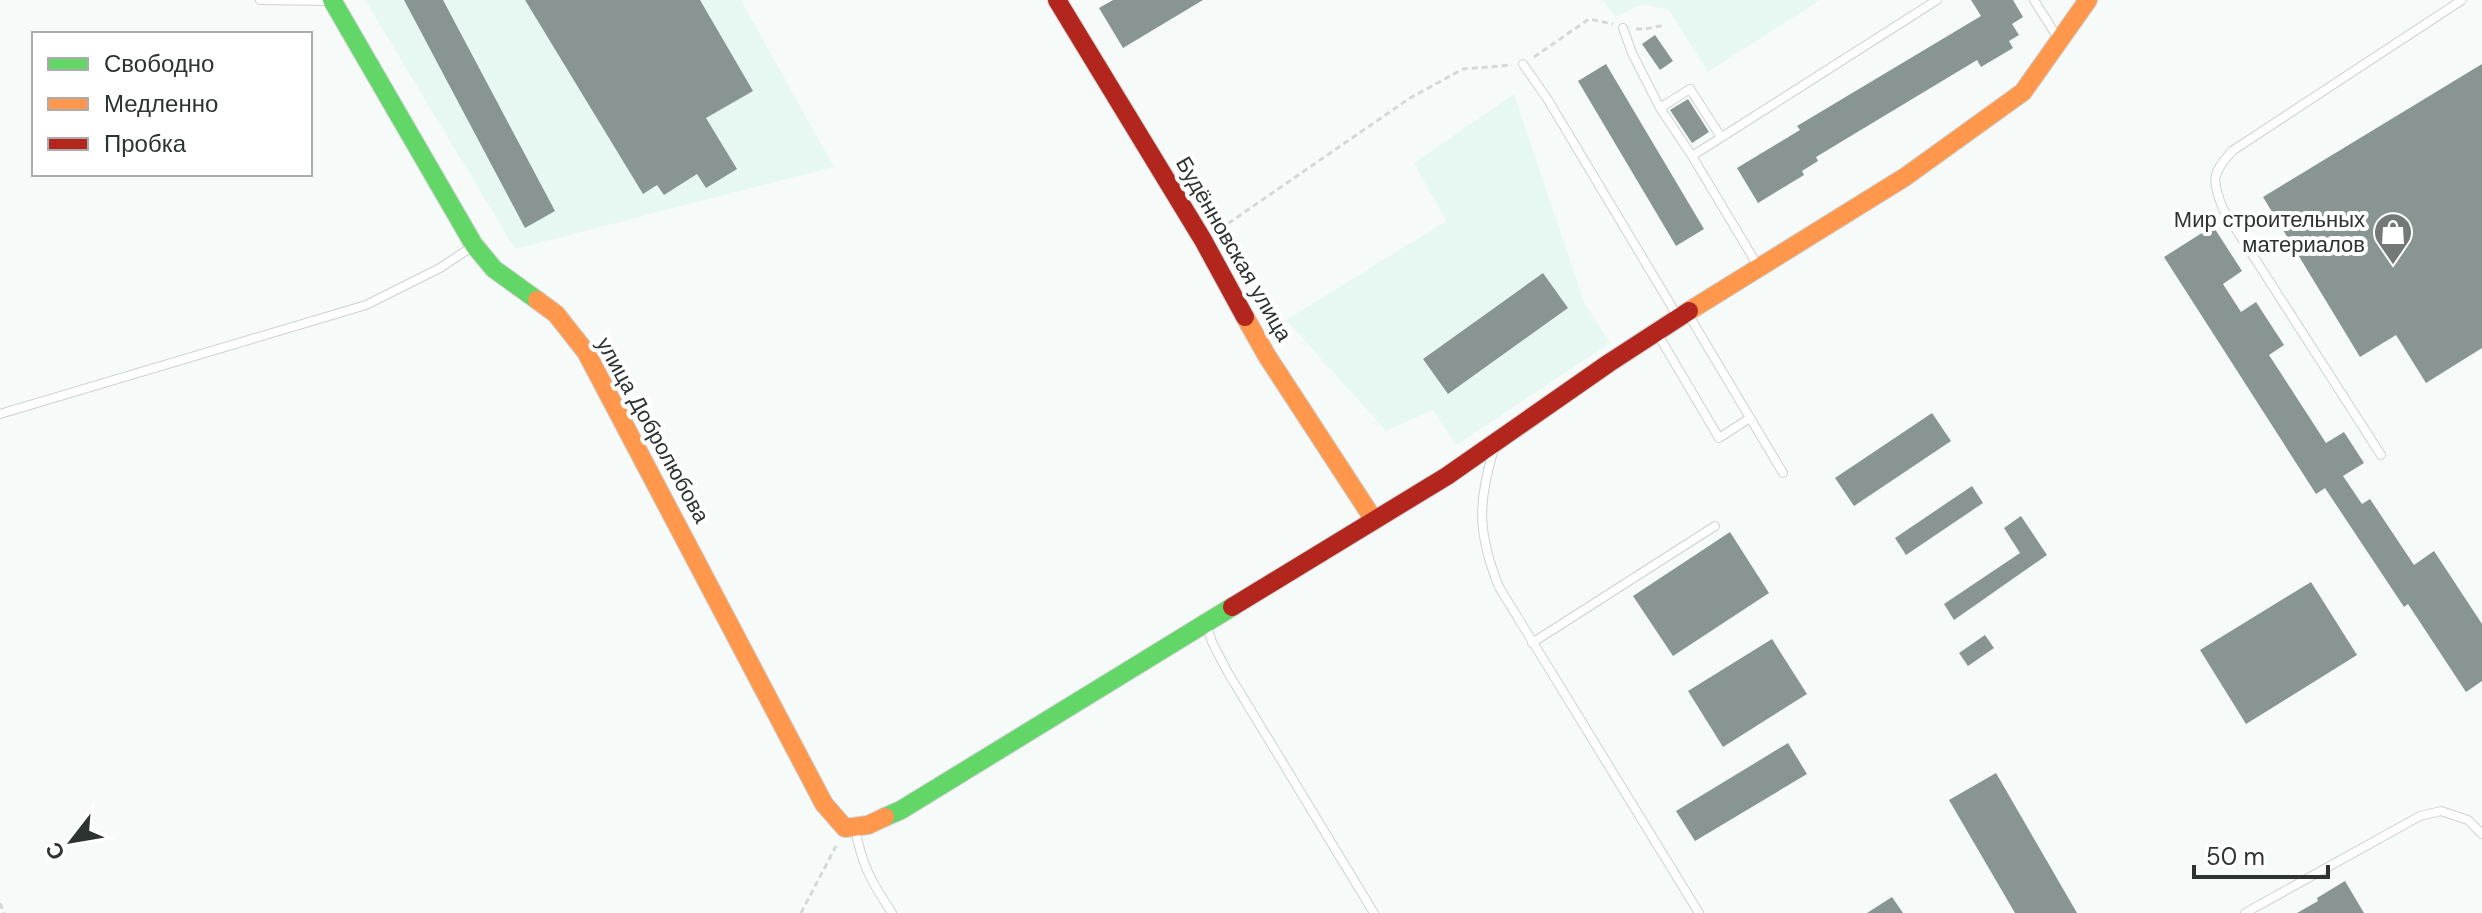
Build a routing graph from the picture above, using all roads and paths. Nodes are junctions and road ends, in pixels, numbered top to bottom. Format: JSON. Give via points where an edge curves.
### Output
{"nodes":[{"id":1,"x":260,"y":0,"type":"edge"},
{"id":2,"x":1057,"y":0,"type":"edge"},
{"id":3,"x":1937,"y":0,"type":"edge"},
{"id":4,"x":2034,"y":0,"type":"edge"},
{"id":5,"x":2088,"y":0,"type":"edge"},
{"id":6,"x":2462,"y":0,"type":"edge"},
{"id":7,"x":332,"y":1,"type":"edge"},
{"id":8,"x":1665,"y":25,"type":"dead end"},
{"id":9,"x":1623,"y":28,"type":"junction"},
{"id":10,"x":2059,"y":40,"type":"junction"},
{"id":11,"x":1523,"y":64,"type":"junction"},
{"id":12,"x":1660,"y":108,"type":"junction"},
{"id":13,"x":1721,"y":137,"type":"junction"},
{"id":14,"x":1692,"y":156,"type":"junction"},
{"id":15,"x":1203,"y":240,"type":"junction"},
{"id":16,"x":474,"y":245,"type":"junction"},
{"id":17,"x":1758,"y":267,"type":"junction"},
{"id":18,"x":1683,"y":315,"type":"junction"},
{"id":19,"x":1656,"y":332,"type":"junction"},
{"id":20,"x":0,"y":414,"type":"edge"},
{"id":21,"x":1750,"y":418,"type":"junction"},
{"id":22,"x":1497,"y":441,"type":"junction"},
{"id":23,"x":2381,"y":455,"type":"dead end"},
{"id":24,"x":1783,"y":473,"type":"dead end"},
{"id":25,"x":1374,"y":520,"type":"junction"},
{"id":26,"x":1715,"y":526,"type":"dead end"},
{"id":27,"x":1205,"y":622,"type":"junction"},
{"id":28,"x":1532,"y":643,"type":"junction"},
{"id":29,"x":850,"y":828,"type":"junction"},
{"id":30,"x":2482,"y":834,"type":"edge"},
{"id":31,"x":0,"y":903,"type":"edge"},
{"id":32,"x":4,"y":913,"type":"edge"},
{"id":33,"x":801,"y":913,"type":"edge"},
{"id":34,"x":892,"y":913,"type":"edge"},
{"id":35,"x":1374,"y":913,"type":"edge"},
{"id":36,"x":1699,"y":913,"type":"edge"},
{"id":37,"x":2245,"y":913,"type":"edge"}],
"edges":[{"from":1,"to":7,"type":"lane"},
{"from":2,"to":15,"type":"street","name":"Будённовская улица"},
{"from":3,"to":13,"type":"lane"},
{"from":4,"to":10,"type":"lane"},
{"from":5,"to":10,"type":"street"},
{"from":6,"to":23,"type":"lane","via":[[2232,151],[2218,168],[2214,185],[2223,209]]},
{"from":7,"to":16,"type":"street","name":"улица Добролюбова"},
{"from":8,"to":9,"type":"path"},
{"from":9,"to":11,"type":"path","via":[[1589,19]]},
{"from":9,"to":12,"type":"lane"},
{"from":10,"to":17,"type":"street","via":[[2023,92],[1905,177]]},
{"from":11,"to":15,"type":"path","via":[[1463,69],[1410,98]]},
{"from":11,"to":18,"type":"lane"},
{"from":12,"to":13,"type":"lane","via":[[1690,89]]},
{"from":12,"to":14,"type":"lane"},
{"from":13,"to":14,"type":"lane"},
{"from":14,"to":17,"type":"lane"},
{"from":15,"to":25,"type":"street","name":"Будённовская улица","via":[[1267,356]]},
{"from":16,"to":20,"type":"lane","via":[[366,305]]},
{"from":16,"to":29,"type":"street","name":"улица Добролюбова","via":[[494,269],[556,314],[586,352],[817,793],[829,814]]},
{"from":17,"to":18,"type":"street"},
{"from":18,"to":19,"type":"street"},
{"from":18,"to":21,"type":"lane"},
{"from":19,"to":21,"type":"lane","via":[[1719,438]]},
{"from":19,"to":22,"type":"street"},
{"from":21,"to":24,"type":"lane"},
{"from":22,"to":25,"type":"street"},
{"from":22,"to":28,"type":"lane","via":[[1481,496],[1486,556]]},
{"from":25,"to":27,"type":"street"},
{"from":26,"to":28,"type":"lane"},
{"from":27,"to":29,"type":"street","via":[[901,810]]},
{"from":27,"to":35,"type":"lane","via":[[1227,671]]},
{"from":28,"to":36,"type":"lane"},
{"from":29,"to":33,"type":"path"},
{"from":29,"to":34,"type":"lane","via":[[866,870]]},
{"from":30,"to":37,"type":"lane","via":[[2468,820],[2441,811],[2420,816]]},
{"from":31,"to":32,"type":"path"}]}
